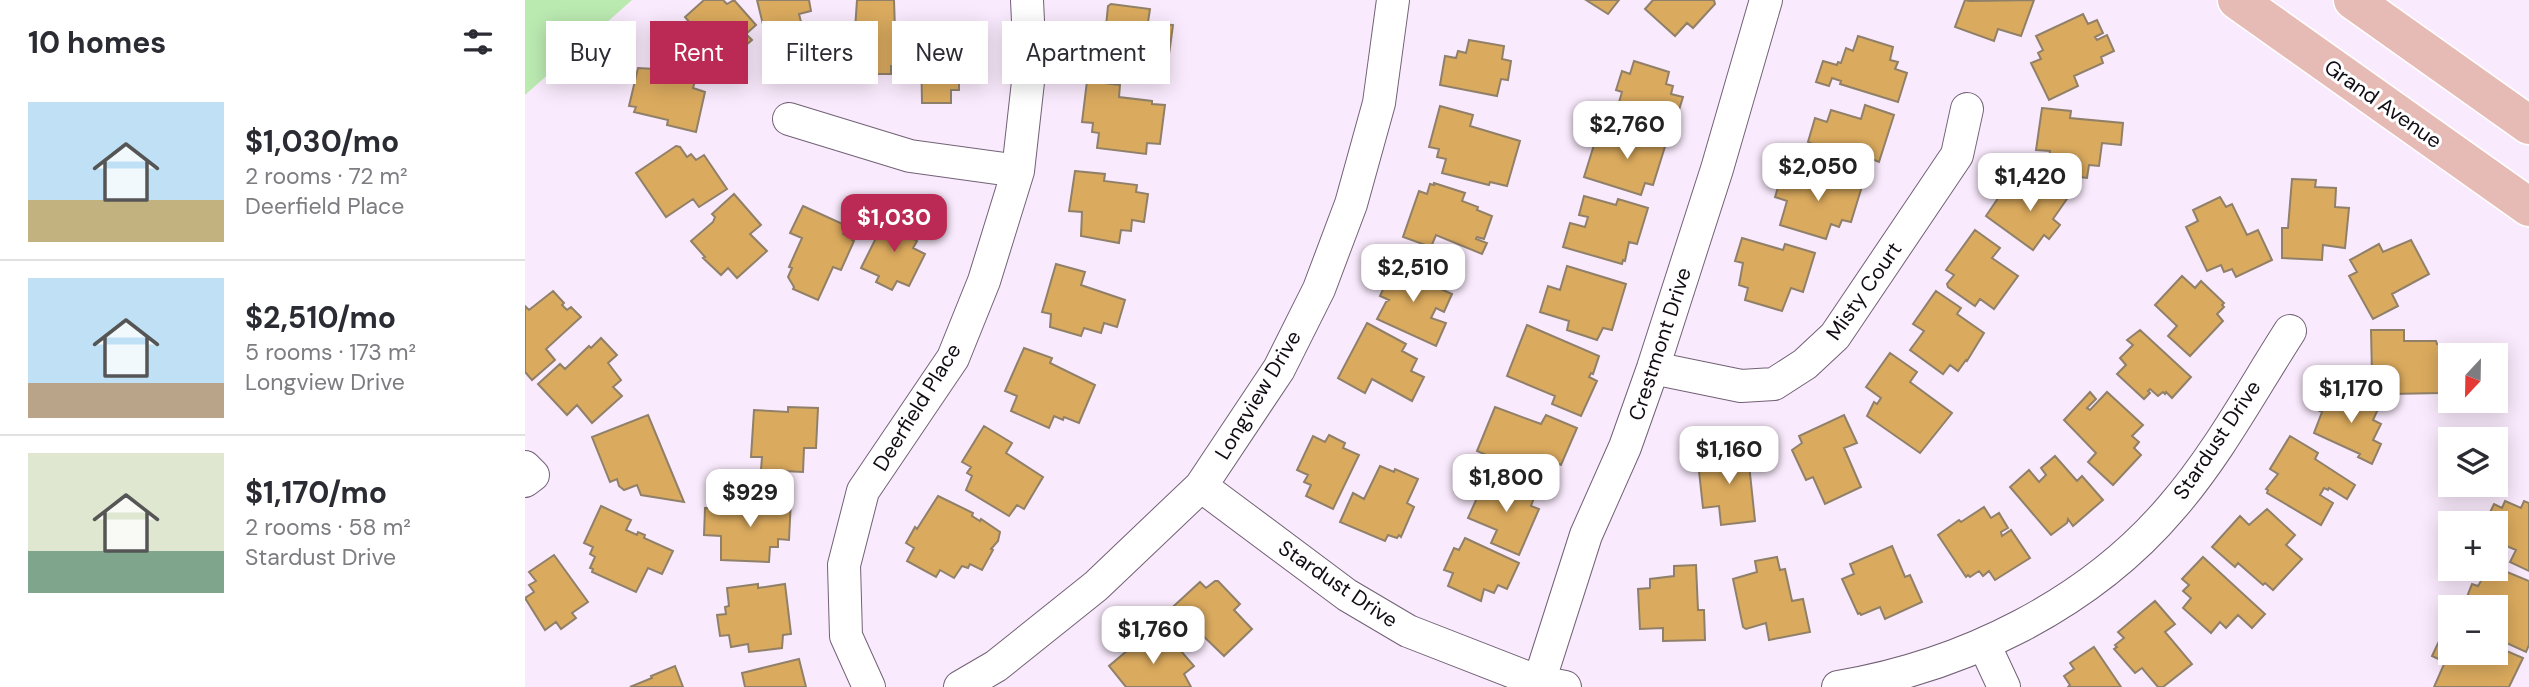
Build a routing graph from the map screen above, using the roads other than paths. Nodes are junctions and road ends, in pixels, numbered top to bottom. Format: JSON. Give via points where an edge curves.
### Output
{"nodes":[{"id":1,"x":1027,"y":0,"type":"edge"},
{"id":2,"x":1393,"y":0,"type":"edge"},
{"id":3,"x":1766,"y":0,"type":"edge"},
{"id":4,"x":2237,"y":0,"type":"edge"},
{"id":5,"x":2353,"y":0,"type":"edge"},
{"id":6,"x":1967,"y":108,"type":"dead end"},
{"id":7,"x":789,"y":119,"type":"dead end"},
{"id":8,"x":2529,"y":125,"type":"edge"},
{"id":9,"x":1019,"y":171,"type":"junction"},
{"id":10,"x":2529,"y":207,"type":"edge"},
{"id":11,"x":2290,"y":331,"type":"dead end"},
{"id":12,"x":1653,"y":368,"type":"junction"},
{"id":13,"x":525,"y":467,"type":"edge"},
{"id":14,"x":525,"y":481,"type":"edge"},
{"id":15,"x":1201,"y":486,"type":"junction"},
{"id":16,"x":1984,"y":644,"type":"junction"},
{"id":17,"x":1552,"y":685,"type":"edge"},
{"id":18,"x":869,"y":687,"type":"edge"},
{"id":19,"x":960,"y":687,"type":"edge"},
{"id":20,"x":1838,"y":687,"type":"edge"},
{"id":21,"x":2004,"y":687,"type":"edge"}],
"edges":[{"from":1,"to":9,"type":"street","name":"Deerfield Place","via":[[1030,64]]},
{"from":2,"to":15,"type":"street","name":"Longview Drive","via":[[1379,103],[1351,204],[1319,289],[1279,369]]},
{"from":3,"to":12,"type":"street","name":"Crestmont Drive"},
{"from":4,"to":10,"type":"main road","name":"Grand Avenue"},
{"from":5,"to":8,"type":"main road"},
{"from":6,"to":12,"type":"street","name":"Misty Court","via":[[1957,155],[1835,336],[1805,365],[1774,384],[1741,386]]},
{"from":7,"to":9,"type":"street","via":[[910,156]]},
{"from":9,"to":18,"type":"street","name":"Deerfield Place","via":[[984,282],[953,358],[863,491],[844,565],[846,636]]},
{"from":11,"to":16,"type":"street","name":"Stardust Drive","via":[[2172,508],[2123,557],[2064,602]]},
{"from":12,"to":17,"type":"street","name":"Crestmont Drive","via":[[1586,535]]},
{"from":13,"to":14,"type":"street","via":[[533,475]]},
{"from":15,"to":17,"type":"street","name":"Stardust Drive","via":[[1357,601],[1408,631]]},
{"from":15,"to":19,"type":"street","name":"Longview Drive","via":[[1096,586],[996,666]]},
{"from":16,"to":20,"type":"street","name":"Stardust Drive","via":[[1880,680]]},
{"from":16,"to":21,"type":"street"}]}
